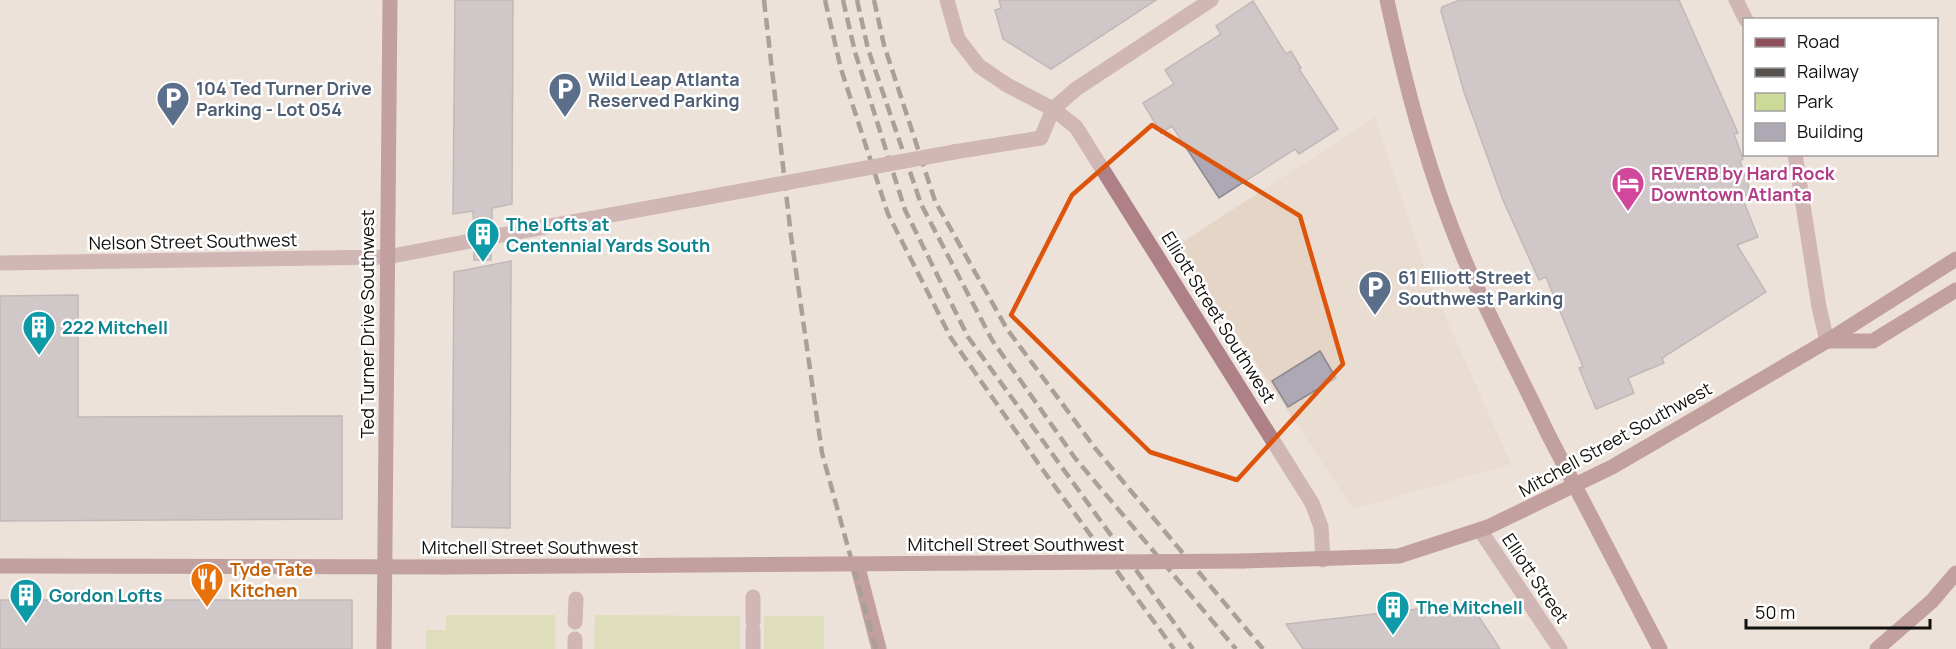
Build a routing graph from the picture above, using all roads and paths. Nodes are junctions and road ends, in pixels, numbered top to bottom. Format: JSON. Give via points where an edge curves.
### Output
{"nodes":[{"id":1,"x":390,"y":0,"type":"edge"},
{"id":2,"x":947,"y":0,"type":"edge"},
{"id":3,"x":1211,"y":0,"type":"edge"},
{"id":4,"x":1387,"y":0,"type":"edge"},
{"id":5,"x":1736,"y":0,"type":"edge"},
{"id":6,"x":1745,"y":18,"type":"edge"},
{"id":7,"x":1053,"y":109,"type":"junction"},
{"id":8,"x":1796,"y":156,"type":"edge"},
{"id":9,"x":387,"y":257,"type":"junction"},
{"id":10,"x":1956,"y":259,"type":"edge"},
{"id":11,"x":0,"y":263,"type":"edge"},
{"id":12,"x":1956,"y":290,"type":"edge"},
{"id":13,"x":1827,"y":341,"type":"junction"},
{"id":14,"x":1480,"y":530,"type":"junction"},
{"id":15,"x":1323,"y":561,"type":"junction"},
{"id":16,"x":857,"y":564,"type":"junction"},
{"id":17,"x":0,"y":566,"type":"edge"},
{"id":18,"x":384,"y":568,"type":"junction"},
{"id":19,"x":1956,"y":573,"type":"edge"},
{"id":20,"x":753,"y":597,"type":"dead end"},
{"id":21,"x":576,"y":599,"type":"dead end"},
{"id":22,"x":575,"y":621,"type":"dead end"},
{"id":23,"x":384,"y":649,"type":"edge"},
{"id":24,"x":753,"y":649,"type":"edge"},
{"id":25,"x":879,"y":649,"type":"edge"},
{"id":26,"x":1560,"y":649,"type":"edge"},
{"id":27,"x":1660,"y":649,"type":"edge"},
{"id":28,"x":1876,"y":649,"type":"edge"}],
"edges":[{"from":1,"to":9,"type":"main road","name":"Ted Turner Drive Southwest"},
{"from":2,"to":7,"type":"street","via":[[966,53],[1007,85]]},
{"from":3,"to":7,"type":"street","via":[[1076,89]]},
{"from":4,"to":27,"type":"main road","bridge":true,"via":[[1409,99],[1437,188],[1469,269],[1548,434]]},
{"from":5,"to":6,"type":"street"},
{"from":7,"to":9,"type":"street","name":"Nelson Street Southwest","bridge":true,"via":[[1041,138]]},
{"from":7,"to":15,"type":"street","name":"Elliott Street Southwest","via":[[1076,127],[1306,493],[1321,527]]},
{"from":8,"to":13,"type":"street"},
{"from":9,"to":11,"type":"street","name":"Nelson Street Southwest"},
{"from":9,"to":18,"type":"main road","name":"Ted Turner Drive Southwest"},
{"from":10,"to":13,"type":"main road","name":"Mitchell Street Southwest"},
{"from":12,"to":13,"type":"main road","via":[[1873,341]]},
{"from":13,"to":14,"type":"main road","name":"Mitchell Street Southwest","via":[[1611,467]]},
{"from":14,"to":15,"type":"main road","name":"Mitchell Street Southwest","via":[[1400,556]]},
{"from":14,"to":26,"type":"street","name":"Elliott Street"},
{"from":15,"to":16,"type":"main road","name":"Mitchell Street Southwest","bridge":true},
{"from":16,"to":18,"type":"main road","name":"Mitchell Street Southwest","bridge":true},
{"from":16,"to":25,"type":"main road"},
{"from":17,"to":18,"type":"main road","name":"Mitchell Street Southwest"},
{"from":18,"to":23,"type":"main road","name":"Ted Turner Drive Southwest"},
{"from":19,"to":28,"type":"main road","via":[[1925,608]]},
{"from":20,"to":24,"type":"street"},
{"from":21,"to":22,"type":"street"}]}
